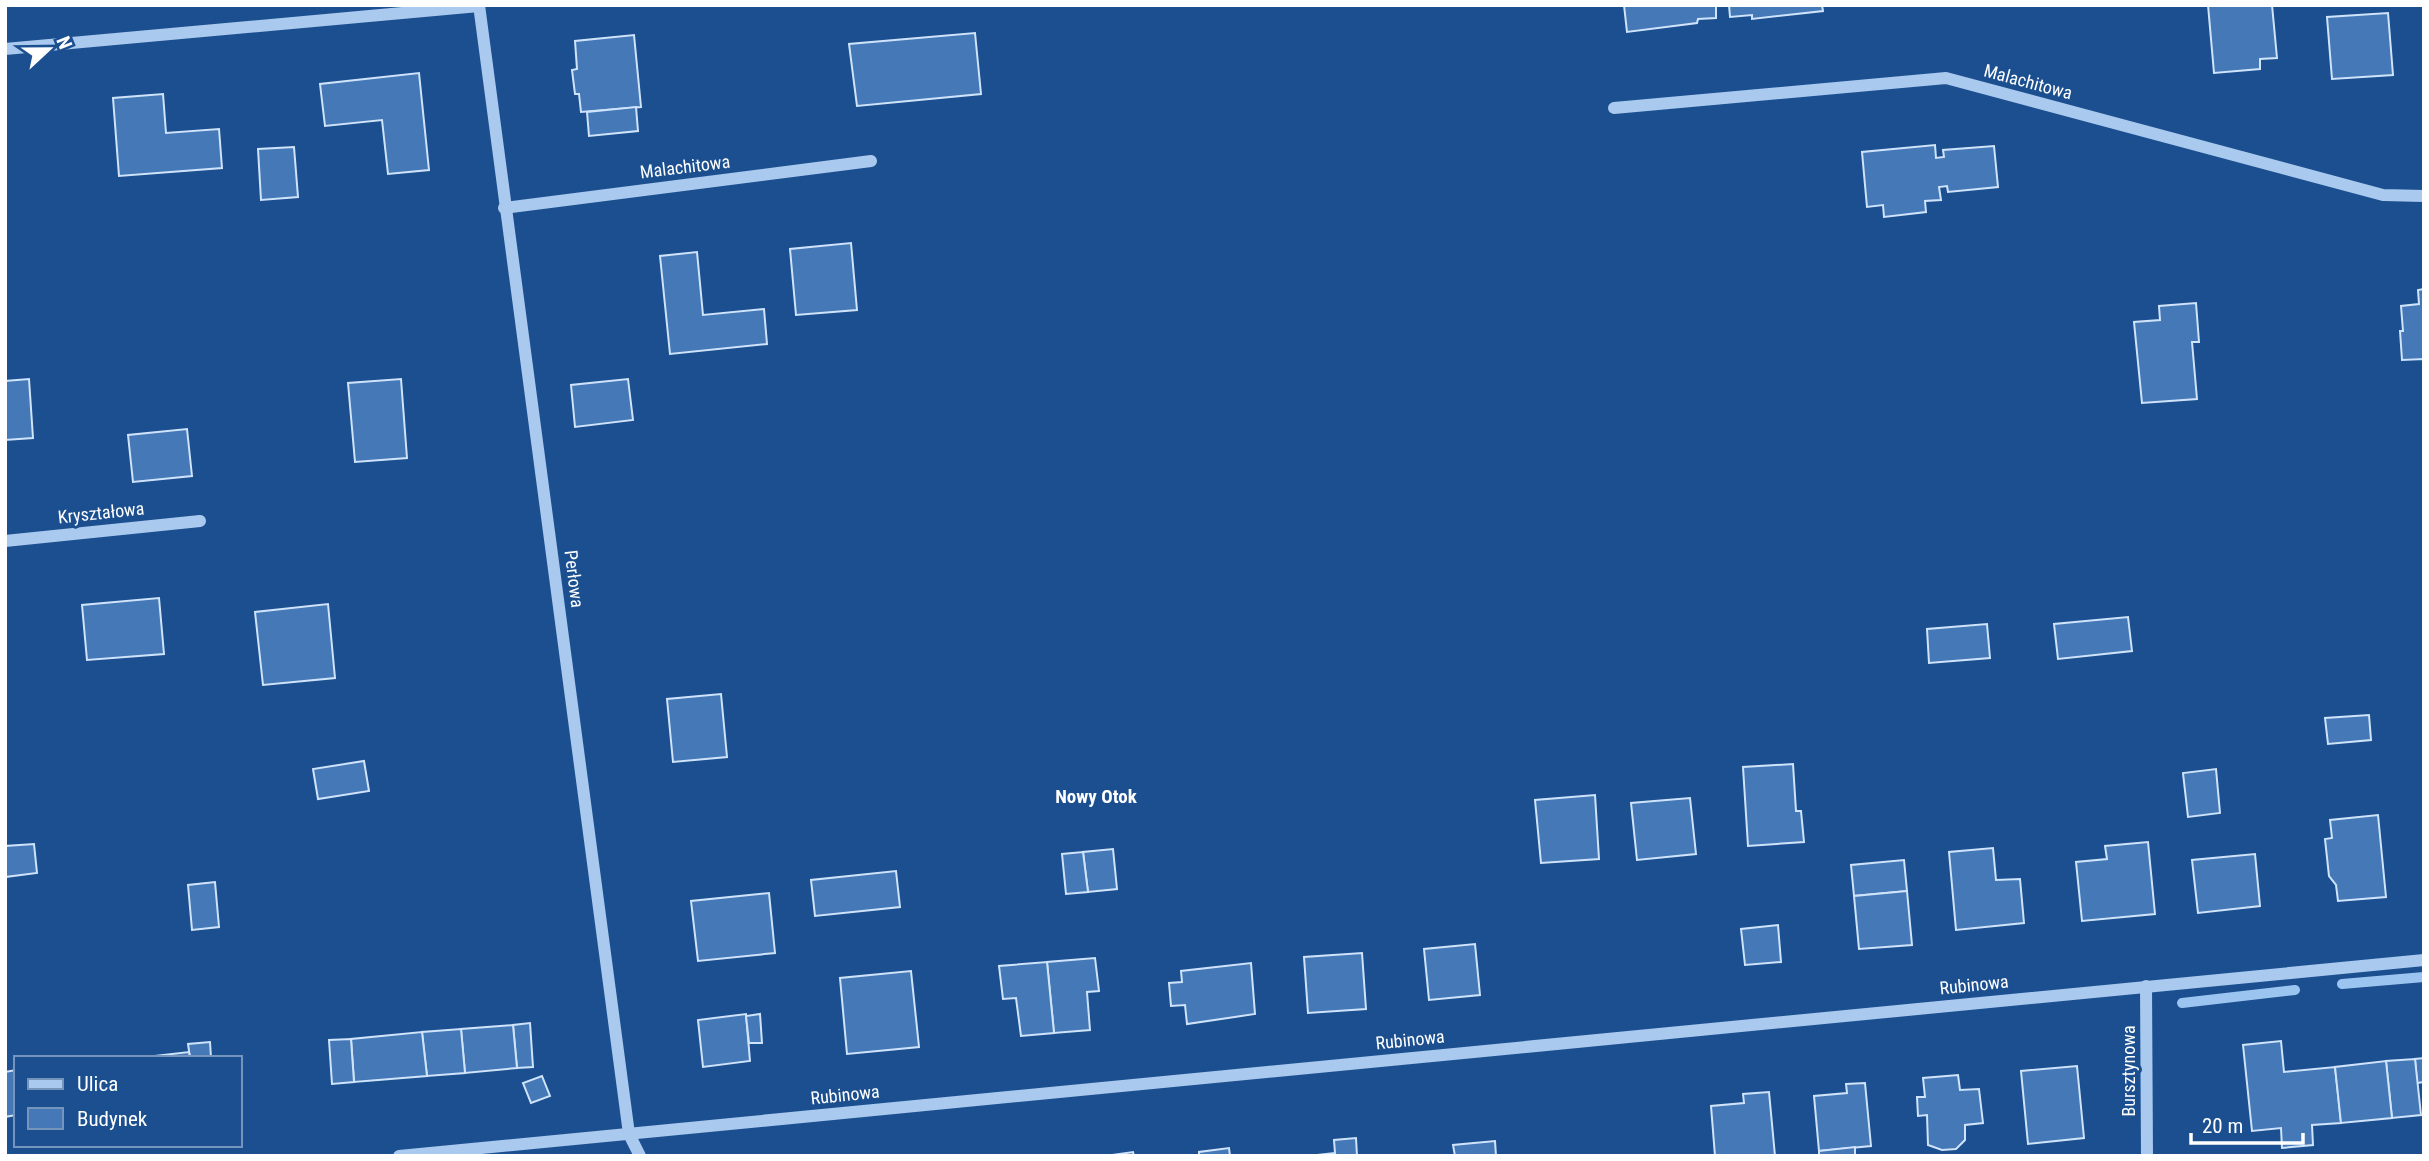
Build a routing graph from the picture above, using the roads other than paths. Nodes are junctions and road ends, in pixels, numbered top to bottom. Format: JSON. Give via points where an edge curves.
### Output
{"nodes":[{"id":1,"x":479,"y":5,"type":"edge"},
{"id":2,"x":5,"y":49,"type":"edge"},
{"id":3,"x":1614,"y":108,"type":"dead end"},
{"id":4,"x":871,"y":161,"type":"dead end"},
{"id":5,"x":2424,"y":196,"type":"edge"},
{"id":6,"x":504,"y":208,"type":"junction"},
{"id":7,"x":200,"y":521,"type":"dead end"},
{"id":8,"x":5,"y":541,"type":"edge"},
{"id":9,"x":2424,"y":960,"type":"edge"},
{"id":10,"x":2147,"y":986,"type":"junction"},
{"id":11,"x":629,"y":1134,"type":"junction"},
{"id":12,"x":399,"y":1156,"type":"edge"},
{"id":13,"x":640,"y":1156,"type":"edge"},
{"id":14,"x":2147,"y":1156,"type":"edge"}],
"edges":[{"from":1,"to":2,"type":"street"},
{"from":1,"to":6,"type":"street","name":"Perłowa"},
{"from":3,"to":5,"type":"street","name":"Malachitowa","via":[[1946,78],[2384,195]]},
{"from":4,"to":6,"type":"street","name":"Malachitowa"},
{"from":6,"to":11,"type":"street","name":"Perłowa"},
{"from":7,"to":8,"type":"street","name":"Kryształowa"},
{"from":9,"to":10,"type":"street","name":"Rubinowa"},
{"from":10,"to":11,"type":"street","name":"Rubinowa"},
{"from":10,"to":14,"type":"street","name":"Bursztynowa"},
{"from":11,"to":12,"type":"street","name":"Rubinowa"},
{"from":11,"to":13,"type":"street","name":"Perłowa"}]}
